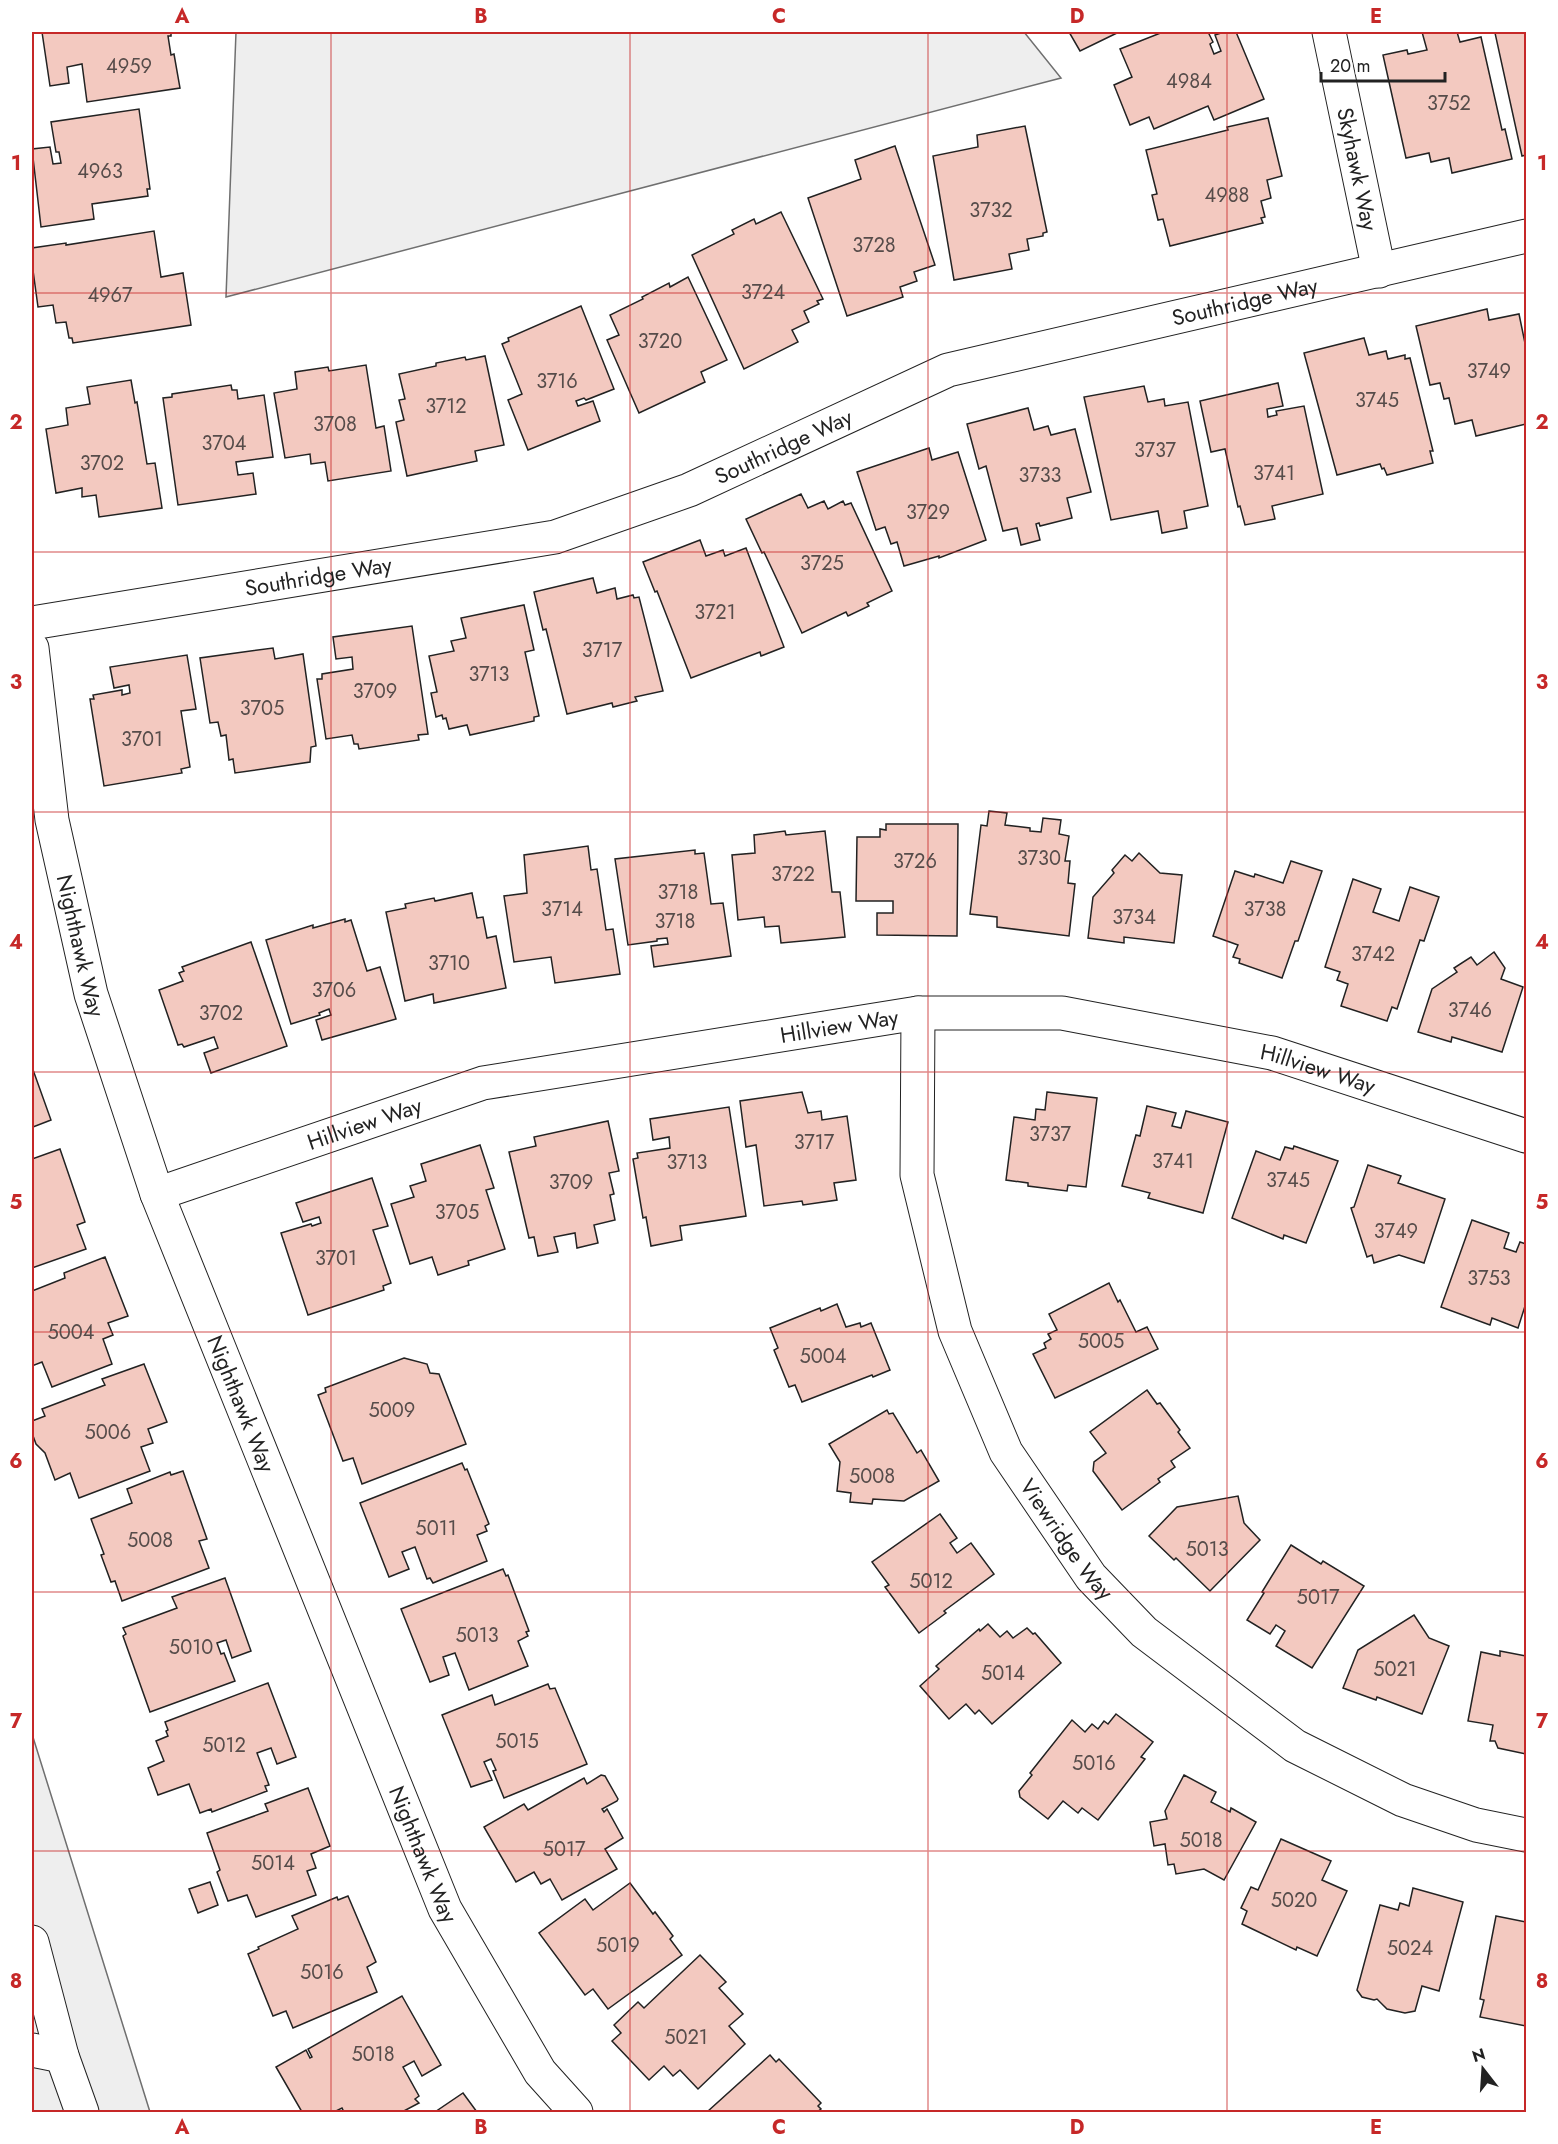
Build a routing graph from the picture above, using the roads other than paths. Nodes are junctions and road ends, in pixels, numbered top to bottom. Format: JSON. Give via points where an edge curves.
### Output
{"nodes":[{"id":1,"x":1329,"y":32,"type":"edge"},
{"id":2,"x":1527,"y":236,"type":"edge"},
{"id":3,"x":1379,"y":271,"type":"junction"},
{"id":4,"x":32,"y":623,"type":"edge"},
{"id":5,"x":32,"y":648,"type":"edge"},
{"id":6,"x":918,"y":1013,"type":"junction"},
{"id":7,"x":1527,"y":1136,"type":"edge"},
{"id":8,"x":157,"y":1194,"type":"junction"},
{"id":9,"x":1527,"y":1835,"type":"edge"},
{"id":10,"x":32,"y":1942,"type":"edge"},
{"id":11,"x":47,"y":2053,"type":"edge"},
{"id":12,"x":82,"y":2112,"type":"edge"},
{"id":13,"x":576,"y":2112,"type":"edge"}],
"edges":[{"from":1,"to":3,"type":"street","name":"Skyhawk Way"},
{"from":2,"to":3,"type":"street","name":"Southridge Way"},
{"from":3,"to":4,"type":"street","name":"Southridge Way","via":[[948,370],[689,490],[555,537]]},
{"from":5,"to":8,"type":"street","name":"Nighthawk Way","via":[[52,820],[91,994]]},
{"from":6,"to":7,"type":"street","name":"Hillview Way","via":[[1062,1013],[1272,1053]]},
{"from":6,"to":8,"type":"street","name":"Hillview Way","via":[[483,1083]]},
{"from":6,"to":9,"type":"street","name":"Viewridge Way","via":[[917,1175],[956,1331],[1006,1452],[1091,1577],[1144,1632],[1295,1746],[1403,1800],[1476,1825]]},
{"from":8,"to":13,"type":"street","name":"Nighthawk Way","via":[[445,1909],[540,2072]]},
{"from":10,"to":11,"type":"street"},
{"from":11,"to":12,"type":"street"}]}
